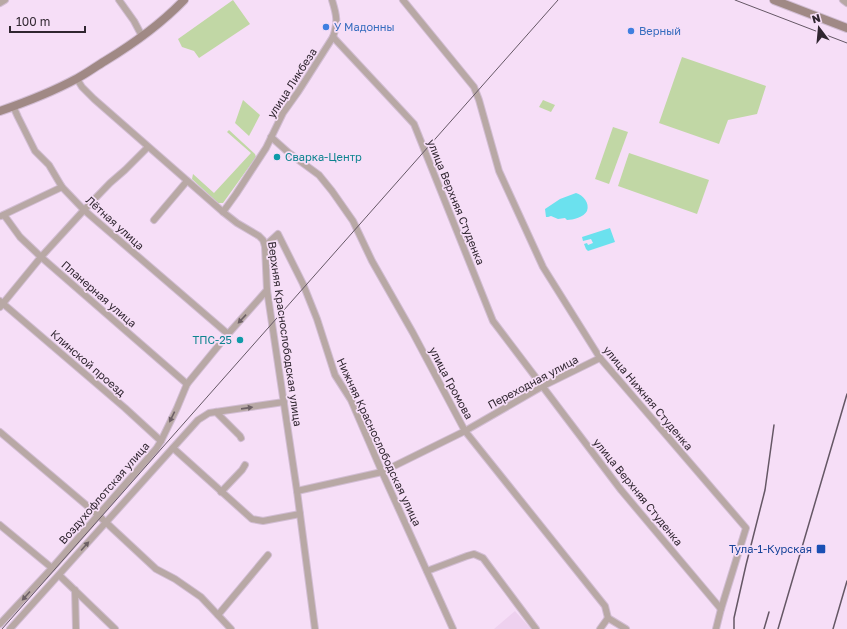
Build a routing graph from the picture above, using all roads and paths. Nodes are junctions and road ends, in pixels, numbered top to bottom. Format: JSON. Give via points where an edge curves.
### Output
{"nodes":[{"id":1,"x":5,"y":0,"type":"edge"},
{"id":2,"x":119,"y":0,"type":"edge"},
{"id":3,"x":184,"y":0,"type":"edge"},
{"id":4,"x":332,"y":0,"type":"edge"},
{"id":5,"x":403,"y":0,"type":"edge"},
{"id":6,"x":774,"y":0,"type":"edge"},
{"id":7,"x":843,"y":0,"type":"edge"},
{"id":8,"x":0,"y":3,"type":"edge"},
{"id":9,"x":847,"y":3,"type":"edge"},
{"id":10,"x":847,"y":28,"type":"edge"},
{"id":11,"x":142,"y":36,"type":"junction"},
{"id":12,"x":332,"y":37,"type":"junction"},
{"id":13,"x":77,"y":79,"type":"junction"},
{"id":14,"x":13,"y":106,"type":"junction"},
{"id":15,"x":0,"y":112,"type":"edge"},
{"id":16,"x":272,"y":137,"type":"junction"},
{"id":17,"x":148,"y":147,"type":"junction"},
{"id":18,"x":187,"y":181,"type":"junction"},
{"id":19,"x":62,"y":187,"type":"junction"},
{"id":20,"x":84,"y":210,"type":"junction"},
{"id":21,"x":222,"y":212,"type":"junction"},
{"id":22,"x":2,"y":216,"type":"edge"},
{"id":23,"x":154,"y":220,"type":"dead end"},
{"id":24,"x":265,"y":246,"type":"junction"},
{"id":25,"x":41,"y":257,"type":"junction"},
{"id":26,"x":267,"y":290,"type":"junction"},
{"id":27,"x":1,"y":304,"type":"edge"},
{"id":28,"x":228,"y":334,"type":"junction"},
{"id":29,"x":600,"y":358,"type":"junction"},
{"id":30,"x":187,"y":384,"type":"junction"},
{"id":31,"x":542,"y":386,"type":"junction"},
{"id":32,"x":284,"y":402,"type":"junction"},
{"id":33,"x":216,"y":412,"type":"junction"},
{"id":34,"x":465,"y":431,"type":"junction"},
{"id":35,"x":0,"y":432,"type":"edge"},
{"id":36,"x":241,"y":438,"type":"dead end"},
{"id":37,"x":161,"y":441,"type":"junction"},
{"id":38,"x":173,"y":448,"type":"junction"},
{"id":39,"x":245,"y":465,"type":"dead end"},
{"id":40,"x":382,"y":472,"type":"junction"},
{"id":41,"x":297,"y":491,"type":"junction"},
{"id":42,"x":221,"y":492,"type":"junction"},
{"id":43,"x":300,"y":514,"type":"junction"},
{"id":44,"x":98,"y":515,"type":"junction"},
{"id":45,"x":106,"y":523,"type":"junction"},
{"id":46,"x":0,"y":524,"type":"edge"},
{"id":47,"x":268,"y":555,"type":"dead end"},
{"id":48,"x":52,"y":568,"type":"junction"},
{"id":49,"x":427,"y":571,"type":"junction"},
{"id":50,"x":59,"y":575,"type":"junction"},
{"id":51,"x":75,"y":590,"type":"junction"},
{"id":52,"x":721,"y":609,"type":"junction"},
{"id":53,"x":218,"y":615,"type":"junction"},
{"id":54,"x":608,"y":618,"type":"junction"},
{"id":55,"x":0,"y":624,"type":"edge"},
{"id":56,"x":10,"y":629,"type":"edge"},
{"id":57,"x":76,"y":629,"type":"edge"},
{"id":58,"x":116,"y":629,"type":"edge"},
{"id":59,"x":231,"y":629,"type":"edge"},
{"id":60,"x":315,"y":629,"type":"edge"},
{"id":61,"x":453,"y":629,"type":"edge"},
{"id":62,"x":536,"y":629,"type":"edge"},
{"id":63,"x":600,"y":629,"type":"edge"},
{"id":64,"x":626,"y":629,"type":"edge"},
{"id":65,"x":716,"y":629,"type":"edge"}],
"edges":[{"from":1,"to":8,"type":"street"},
{"from":2,"to":11,"type":"street"},
{"from":3,"to":11,"type":"main road"},
{"from":4,"to":12,"type":"street","name":"улица Ликбеза","via":[[337,20]]},
{"from":5,"to":29,"type":"street","name":"улица Нижняя Cтуденкa","via":[[474,87],[499,171],[534,247]]},
{"from":6,"to":10,"type":"main road"},
{"from":7,"to":9,"type":"street"},
{"from":11,"to":13,"type":"main road"},
{"from":12,"to":16,"type":"street","name":"улица Ликбеза","via":[[283,113]]},
{"from":12,"to":31,"type":"street","name":"улица Верхняя Студенка","via":[[414,124],[493,320]]},
{"from":13,"to":14,"type":"main road"},
{"from":13,"to":17,"type":"street","name":"Верхняя Краснослободская улица","via":[[84,89]]},
{"from":14,"to":15,"type":"main road"},
{"from":14,"to":19,"type":"street","name":"Лётная улица","via":[[35,151],[50,165]]},
{"from":16,"to":21,"type":"street","name":"улица Ликбеза"},
{"from":16,"to":34,"type":"street","name":"улица Громова","via":[[318,175],[353,221]]},
{"from":17,"to":18,"type":"street","name":"Верхняя Краснослободская улица"},
{"from":17,"to":20,"type":"street"},
{"from":18,"to":21,"type":"street","name":"Верхняя Краснослободская улица"},
{"from":18,"to":23,"type":"street"},
{"from":19,"to":20,"type":"street","name":"Лётная улица"},
{"from":19,"to":22,"type":"street"},
{"from":20,"to":25,"type":"street"},
{"from":20,"to":28,"type":"street","name":"Лётная улица"},
{"from":21,"to":24,"type":"street","name":"Верхняя Краснослободская улица","via":[[262,238]]},
{"from":22,"to":25,"type":"street","name":"Планерная улица"},
{"from":24,"to":26,"type":"street","name":"Верхняя Краснослободская улица"},
{"from":24,"to":40,"type":"street","name":"Нижняя Краснослободская улица","via":[[278,234],[317,319],[335,375],[351,400]]},
{"from":25,"to":27,"type":"street"},
{"from":25,"to":30,"type":"street","name":"Планерная улица"},
{"from":26,"to":28,"type":"street","name":"Воздухофлотская улица","one_way":true},
{"from":26,"to":32,"type":"street","name":"Верхняя Краснослободская улица"},
{"from":27,"to":37,"type":"street","name":"Клинской проезд"},
{"from":28,"to":30,"type":"street","name":"Воздухофлотская улица"},
{"from":29,"to":31,"type":"street","name":"Переходная улица"},
{"from":29,"to":52,"type":"street","name":"улица Нижняя Cтуденкa","via":[[746,528]]},
{"from":30,"to":37,"type":"street","name":"Воздухофлотская улица","one_way":true},
{"from":31,"to":34,"type":"street","name":"Переходная улица"},
{"from":31,"to":52,"type":"street","name":"улица Верхняя Cтуденка","via":[[621,490]]},
{"from":33,"to":32,"type":"street","name":"Воздухофлотская улица","one_way":true},
{"from":32,"to":41,"type":"street","name":"Верхняя Краснослободская улица"},
{"from":33,"to":36,"type":"street"},
{"from":33,"to":38,"type":"street","name":"Воздухофлотская улица","via":[[198,420]]},
{"from":34,"to":40,"type":"street","name":"Переходная улица"},
{"from":34,"to":54,"type":"street","name":"улица Громова","via":[[605,606]]},
{"from":35,"to":44,"type":"street"},
{"from":37,"to":44,"type":"street","name":"Воздухофлотская улица"},
{"from":38,"to":42,"type":"street"},
{"from":38,"to":45,"type":"street","name":"Воздухофлотская улица"},
{"from":39,"to":42,"type":"street"},
{"from":40,"to":41,"type":"street","name":"Переходная улица"},
{"from":40,"to":49,"type":"street","name":"Нижняя Краснослободская улица"},
{"from":41,"to":43,"type":"street","name":"Верхняя Краснослободская улица"},
{"from":42,"to":43,"type":"street","via":[[252,519],[263,521]]},
{"from":43,"to":60,"type":"street","name":"Верхняя Краснослободская улица"},
{"from":44,"to":45,"type":"street"},
{"from":44,"to":48,"type":"street","name":"Воздухофлотская улица"},
{"from":50,"to":45,"type":"street","name":"Воздухофлотская улица","one_way":true},
{"from":45,"to":53,"type":"street","via":[[156,570],[201,597]]},
{"from":46,"to":48,"type":"street"},
{"from":47,"to":53,"type":"street"},
{"from":48,"to":55,"type":"street","name":"Воздухофлотская улица","one_way":true},
{"from":49,"to":61,"type":"street","name":"Нижняя Краснослободская улица"},
{"from":49,"to":62,"type":"street","via":[[474,554],[483,558]]},
{"from":50,"to":51,"type":"street"},
{"from":50,"to":56,"type":"street","name":"Воздухофлотская улица"},
{"from":51,"to":57,"type":"street"},
{"from":51,"to":58,"type":"street"},
{"from":52,"to":65,"type":"street"},
{"from":53,"to":59,"type":"street"},
{"from":54,"to":63,"type":"street"},
{"from":54,"to":64,"type":"street"}]}
